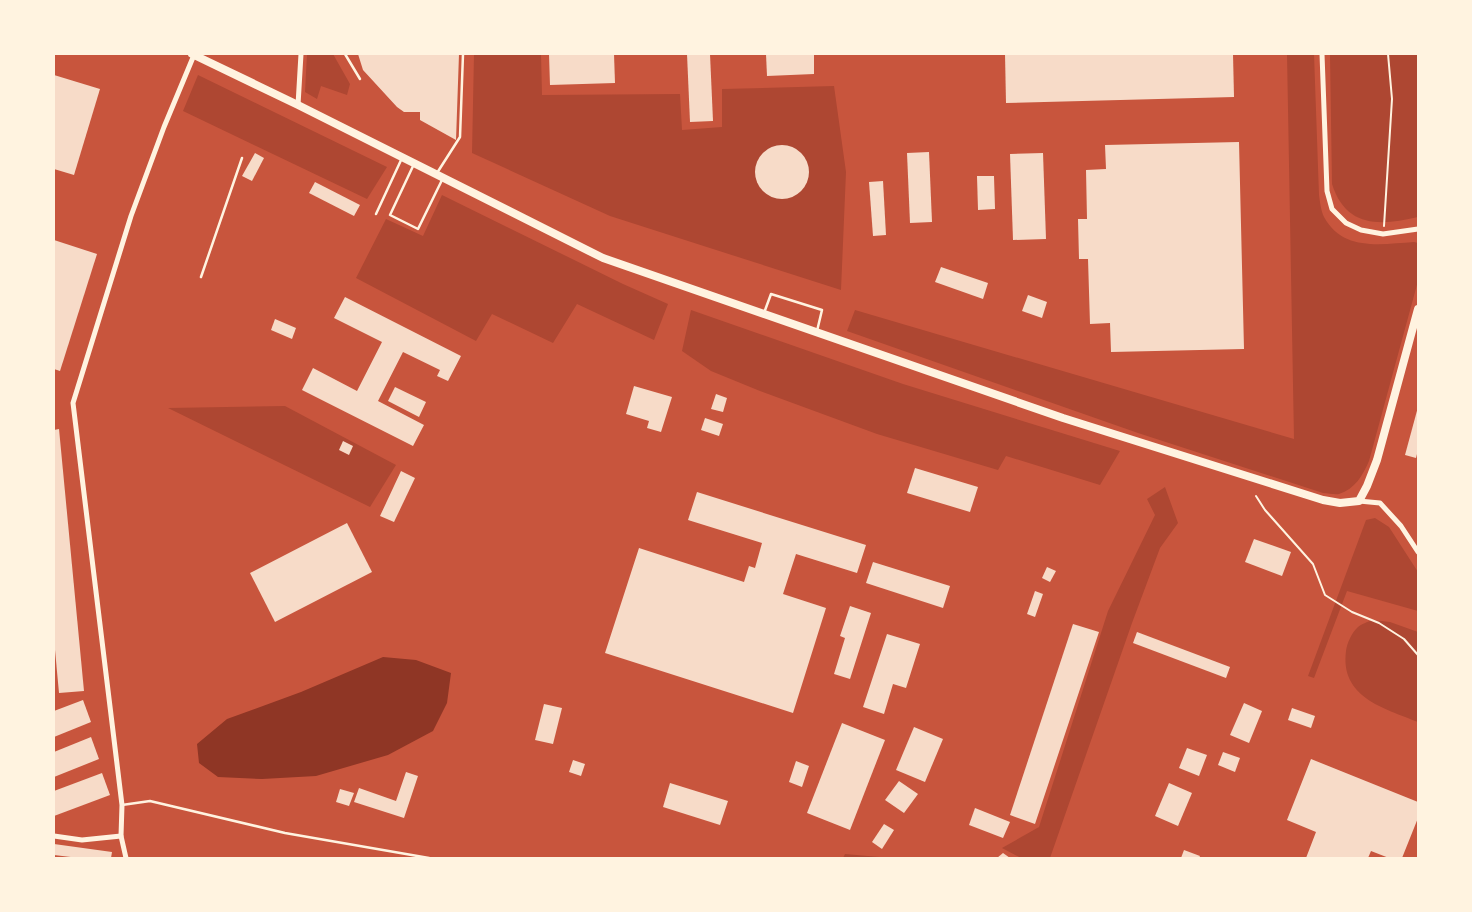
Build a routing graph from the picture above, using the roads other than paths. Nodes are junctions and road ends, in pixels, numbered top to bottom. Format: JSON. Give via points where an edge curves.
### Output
{"nodes":[{"id":1,"x":193,"y":54,"type":"edge"},
{"id":2,"x":301,"y":54,"type":"edge"},
{"id":3,"x":345,"y":54,"type":"edge"},
{"id":4,"x":463,"y":54,"type":"edge"},
{"id":5,"x":1322,"y":54,"type":"edge"},
{"id":6,"x":360,"y":79,"type":"dead end"},
{"id":7,"x":298,"y":105,"type":"junction"},
{"id":8,"x":403,"y":157,"type":"junction"},
{"id":9,"x":242,"y":158,"type":"dead end"},
{"id":10,"x":414,"y":163,"type":"junction"},
{"id":11,"x":440,"y":176,"type":"junction"},
{"id":12,"x":376,"y":214,"type":"dead end"},
{"id":13,"x":1418,"y":229,"type":"edge"},
{"id":14,"x":201,"y":277,"type":"dead end"},
{"id":15,"x":1418,"y":309,"type":"edge"},
{"id":16,"x":763,"y":314,"type":"junction"},
{"id":17,"x":817,"y":333,"type":"junction"},
{"id":18,"x":1359,"y":501,"type":"junction"},
{"id":19,"x":1418,"y":552,"type":"edge"},
{"id":20,"x":122,"y":805,"type":"junction"},
{"id":21,"x":54,"y":836,"type":"edge"},
{"id":22,"x":121,"y":836,"type":"junction"},
{"id":23,"x":126,"y":858,"type":"edge"},
{"id":24,"x":429,"y":858,"type":"edge"}],
"edges":[{"from":1,"to":7,"type":"main road"},
{"from":1,"to":20,"type":"street","via":[[130,216],[73,403]]},
{"from":2,"to":7,"type":"street"},
{"from":3,"to":6,"type":"lane"},
{"from":4,"to":11,"type":"lane","via":[[460,137]]},
{"from":5,"to":13,"type":"street","via":[[1327,191],[1332,209],[1346,223],[1361,230],[1383,234]]},
{"from":7,"to":8,"type":"main road"},
{"from":8,"to":10,"type":"main road"},
{"from":8,"to":12,"type":"lane"},
{"from":9,"to":14,"type":"lane"},
{"from":10,"to":11,"type":"main road"},
{"from":10,"to":11,"type":"lane","via":[[390,215],[418,229]]},
{"from":11,"to":16,"type":"main road","via":[[603,258]]},
{"from":15,"to":18,"type":"main road","via":[[1377,460]]},
{"from":16,"to":17,"type":"main road"},
{"from":16,"to":17,"type":"lane","via":[[771,294],[822,310]]},
{"from":17,"to":18,"type":"main road","via":[[1062,418],[1290,490],[1340,503]]},
{"from":18,"to":19,"type":"street","via":[[1380,503]]},
{"from":20,"to":22,"type":"street"},
{"from":20,"to":24,"type":"lane","via":[[150,801],[285,833]]},
{"from":21,"to":22,"type":"street","via":[[82,840]]},
{"from":22,"to":23,"type":"street"}]}
